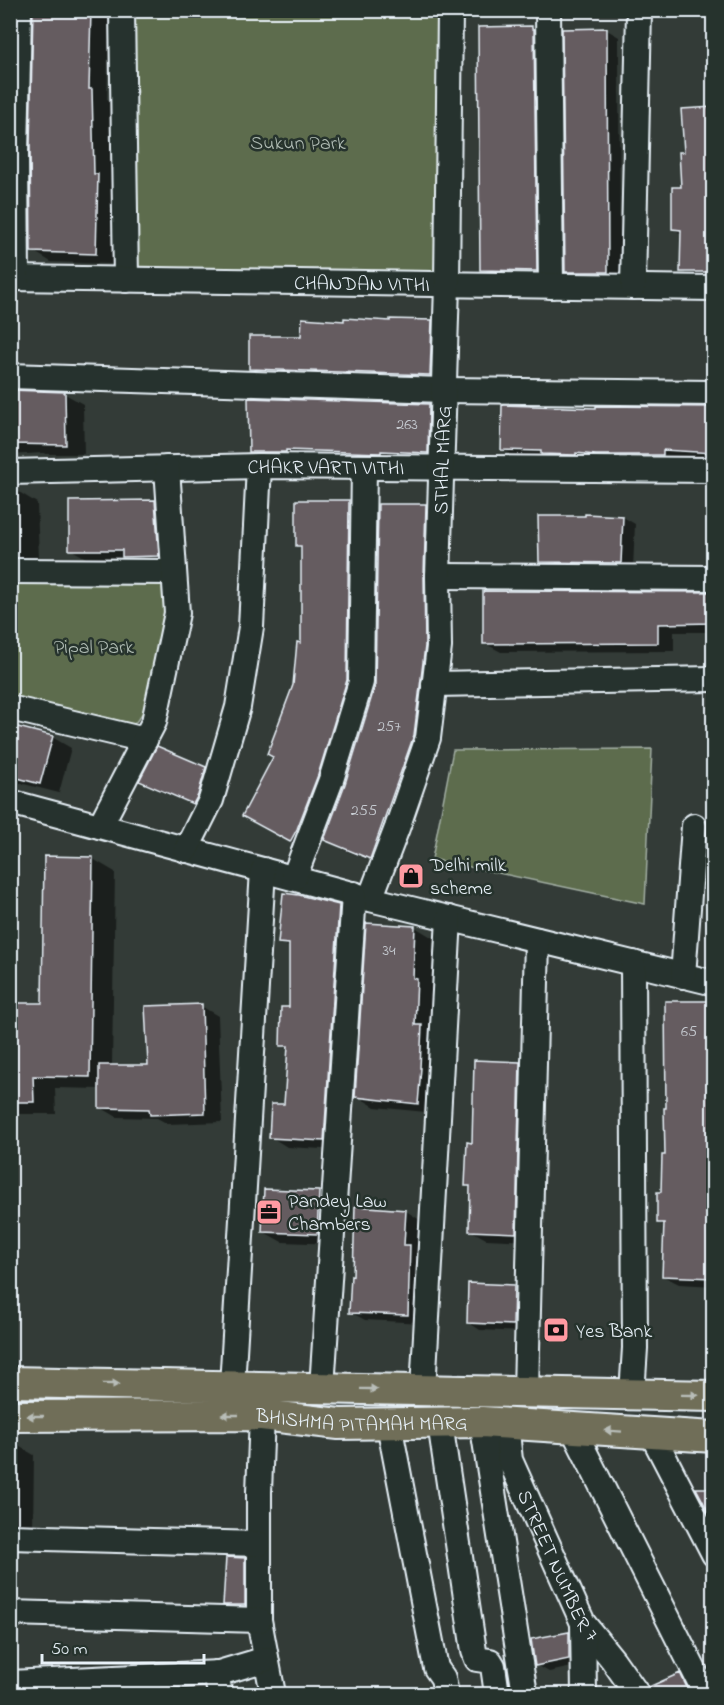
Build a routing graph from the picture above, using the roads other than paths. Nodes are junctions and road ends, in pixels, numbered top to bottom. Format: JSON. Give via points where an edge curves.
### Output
{"nodes":[{"id":1,"x":19,"y":10,"type":"edge"},
{"id":2,"x":122,"y":10,"type":"edge"},
{"id":3,"x":450,"y":10,"type":"edge"},
{"id":4,"x":548,"y":10,"type":"edge"},
{"id":5,"x":639,"y":10,"type":"edge"},
{"id":6,"x":14,"y":278,"type":"edge"},
{"id":7,"x":126,"y":280,"type":"junction"},
{"id":8,"x":447,"y":285,"type":"junction"},
{"id":9,"x":551,"y":286,"type":"junction"},
{"id":10,"x":633,"y":287,"type":"junction"},
{"id":11,"x":714,"y":288,"type":"edge"},
{"id":12,"x":10,"y":376,"type":"edge"},
{"id":13,"x":443,"y":390,"type":"junction"},
{"id":14,"x":714,"y":393,"type":"edge"},
{"id":15,"x":259,"y":466,"type":"junction"},
{"id":16,"x":364,"y":467,"type":"junction"},
{"id":17,"x":167,"y":468,"type":"junction"},
{"id":18,"x":441,"y":468,"type":"junction"},
{"id":19,"x":714,"y":470,"type":"edge"},
{"id":20,"x":10,"y":472,"type":"edge"},
{"id":21,"x":10,"y":571,"type":"edge"},
{"id":22,"x":174,"y":572,"type":"junction"},
{"id":23,"x":438,"y":576,"type":"junction"},
{"id":24,"x":714,"y":578,"type":"edge"},
{"id":25,"x":714,"y":679,"type":"edge"},
{"id":26,"x":434,"y":684,"type":"junction"},
{"id":27,"x":10,"y":708,"type":"edge"},
{"id":28,"x":145,"y":740,"type":"junction"},
{"id":29,"x":10,"y":802,"type":"edge"},
{"id":30,"x":100,"y":826,"type":"junction"},
{"id":31,"x":694,"y":826,"type":"dead end"},
{"id":32,"x":186,"y":850,"type":"junction"},
{"id":33,"x":263,"y":870,"type":"junction"},
{"id":34,"x":294,"y":878,"type":"junction"},
{"id":35,"x":362,"y":896,"type":"junction"},
{"id":36,"x":449,"y":918,"type":"junction"},
{"id":37,"x":537,"y":940,"type":"junction"},
{"id":38,"x":633,"y":963,"type":"junction"},
{"id":39,"x":683,"y":976,"type":"junction"},
{"id":40,"x":714,"y":983,"type":"edge"},
{"id":41,"x":10,"y":1382,"type":"edge"},
{"id":42,"x":232,"y":1386,"type":"junction"},
{"id":43,"x":322,"y":1388,"type":"junction"},
{"id":44,"x":423,"y":1390,"type":"junction"},
{"id":45,"x":526,"y":1392,"type":"junction"},
{"id":46,"x":632,"y":1394,"type":"junction"},
{"id":47,"x":714,"y":1395,"type":"edge"},
{"id":48,"x":262,"y":1415,"type":"junction"},
{"id":49,"x":10,"y":1416,"type":"edge"},
{"id":50,"x":440,"y":1423,"type":"junction"},
{"id":51,"x":494,"y":1423,"type":"junction"},
{"id":52,"x":390,"y":1424,"type":"junction"},
{"id":53,"x":573,"y":1428,"type":"junction"},
{"id":54,"x":652,"y":1434,"type":"junction"},
{"id":55,"x":714,"y":1437,"type":"edge"},
{"id":56,"x":10,"y":1537,"type":"edge"},
{"id":57,"x":259,"y":1544,"type":"junction"},
{"id":58,"x":714,"y":1554,"type":"edge"},
{"id":59,"x":10,"y":1612,"type":"edge"},
{"id":60,"x":259,"y":1620,"type":"junction"},
{"id":61,"x":583,"y":1623,"type":"junction"},
{"id":62,"x":266,"y":1659,"type":"junction"},
{"id":63,"x":218,"y":1684,"type":"edge"},
{"id":64,"x":25,"y":1686,"type":"edge"},
{"id":65,"x":136,"y":1686,"type":"edge"},
{"id":66,"x":273,"y":1695,"type":"edge"},
{"id":67,"x":446,"y":1695,"type":"edge"},
{"id":68,"x":497,"y":1695,"type":"edge"},
{"id":69,"x":525,"y":1695,"type":"edge"},
{"id":70,"x":584,"y":1695,"type":"edge"},
{"id":71,"x":637,"y":1695,"type":"edge"},
{"id":72,"x":706,"y":1695,"type":"edge"}],
"edges":[{"from":1,"to":6,"type":"street"},
{"from":2,"to":7,"type":"street"},
{"from":3,"to":8,"type":"street","name":"STHAL MARG"},
{"from":4,"to":9,"type":"street"},
{"from":5,"to":10,"type":"street"},
{"from":6,"to":7,"type":"street","name":"CHANDAN VITHI"},
{"from":7,"to":8,"type":"street","name":"CHANDAN VITHI"},
{"from":8,"to":9,"type":"street","name":"CHANDAN VITHI"},
{"from":8,"to":13,"type":"street","name":"STHAL MARG"},
{"from":9,"to":10,"type":"street","name":"CHANDAN VITHI"},
{"from":10,"to":11,"type":"street","name":"CHANDAN VITHI"},
{"from":12,"to":13,"type":"street"},
{"from":13,"to":14,"type":"street"},
{"from":13,"to":18,"type":"street","name":"STHAL MARG"},
{"from":15,"to":16,"type":"street","name":"CHAKR VARTI VITHI"},
{"from":15,"to":17,"type":"street","name":"CHAKR VARTI VITHI"},
{"from":15,"to":32,"type":"street","via":[[251,627],[238,707],[211,800]]},
{"from":16,"to":18,"type":"street","name":"CHAKR VARTI VITHI"},
{"from":16,"to":34,"type":"street","via":[[361,682],[331,780]]},
{"from":17,"to":20,"type":"street","name":"CHAKR VARTI VITHI"},
{"from":17,"to":22,"type":"street"},
{"from":18,"to":19,"type":"street","name":"CHAKR VARTI VITHI"},
{"from":18,"to":23,"type":"street","name":"STHAL MARG"},
{"from":21,"to":22,"type":"street"},
{"from":22,"to":28,"type":"street","via":[[177,613],[154,722]]},
{"from":23,"to":24,"type":"street"},
{"from":23,"to":26,"type":"street","name":"STHAL MARG","via":[[439,646]]},
{"from":25,"to":26,"type":"street"},
{"from":26,"to":35,"type":"street","name":"STHAL MARG","via":[[428,738],[398,828]]},
{"from":27,"to":28,"type":"street"},
{"from":28,"to":30,"type":"street"},
{"from":29,"to":30,"type":"street"},
{"from":30,"to":32,"type":"street"},
{"from":31,"to":39,"type":"street"},
{"from":32,"to":33,"type":"street"},
{"from":33,"to":34,"type":"street"},
{"from":33,"to":42,"type":"street"},
{"from":34,"to":35,"type":"street"},
{"from":35,"to":36,"type":"street"},
{"from":35,"to":43,"type":"street","name":"STHAL MARG"},
{"from":36,"to":37,"type":"street"},
{"from":36,"to":44,"type":"street"},
{"from":37,"to":38,"type":"street"},
{"from":37,"to":45,"type":"street"},
{"from":38,"to":39,"type":"street"},
{"from":38,"to":46,"type":"street"},
{"from":39,"to":40,"type":"street"},
{"from":41,"to":42,"type":"main road","name":"BHISHMA PITAMAH MARG","one_way":true},
{"from":42,"to":43,"type":"main road","name":"BHISHMA PITAMAH MARG"},
{"from":43,"to":44,"type":"main road","name":"BHISHMA PITAMAH MARG","one_way":true},
{"from":44,"to":45,"type":"main road","name":"BHISHMA PITAMAH MARG"},
{"from":45,"to":46,"type":"main road","name":"BHISHMA PITAMAH MARG"},
{"from":46,"to":47,"type":"main road","name":"BHISHMA PITAMAH MARG","one_way":true},
{"from":48,"to":49,"type":"main road","name":"BHISHMA PITAMAH MARG","one_way":true},
{"from":48,"to":52,"type":"main road","name":"BHISHMA PITAMAH MARG","via":[[339,1424]]},
{"from":48,"to":57,"type":"street"},
{"from":50,"to":51,"type":"main road","name":"BHISHMA PITAMAH MARG"},
{"from":50,"to":52,"type":"main road","name":"BHISHMA PITAMAH MARG"},
{"from":50,"to":68,"type":"street","via":[[474,1651],[477,1659],[490,1661],[493,1666]]},
{"from":51,"to":53,"type":"main road","name":"BHISHMA PITAMAH MARG"},
{"from":51,"to":61,"type":"street","name":"STREET NUMBER 7"},
{"from":51,"to":69,"type":"street"},
{"from":52,"to":67,"type":"street","via":[[436,1668],[443,1678]]},
{"from":54,"to":53,"type":"main road","name":"BHISHMA PITAMAH MARG","one_way":true},
{"from":53,"to":72,"type":"street"},
{"from":54,"to":55,"type":"main road","name":"BHISHMA PITAMAH MARG"},
{"from":54,"to":58,"type":"street"},
{"from":56,"to":57,"type":"street"},
{"from":57,"to":60,"type":"street"},
{"from":59,"to":60,"type":"street"},
{"from":60,"to":62,"type":"street"},
{"from":61,"to":70,"type":"street"},
{"from":61,"to":71,"type":"street","name":"STREET NUMBER 7"},
{"from":62,"to":63,"type":"street"},
{"from":62,"to":66,"type":"street"},
{"from":63,"to":65,"type":"street"},
{"from":64,"to":65,"type":"street"}]}
